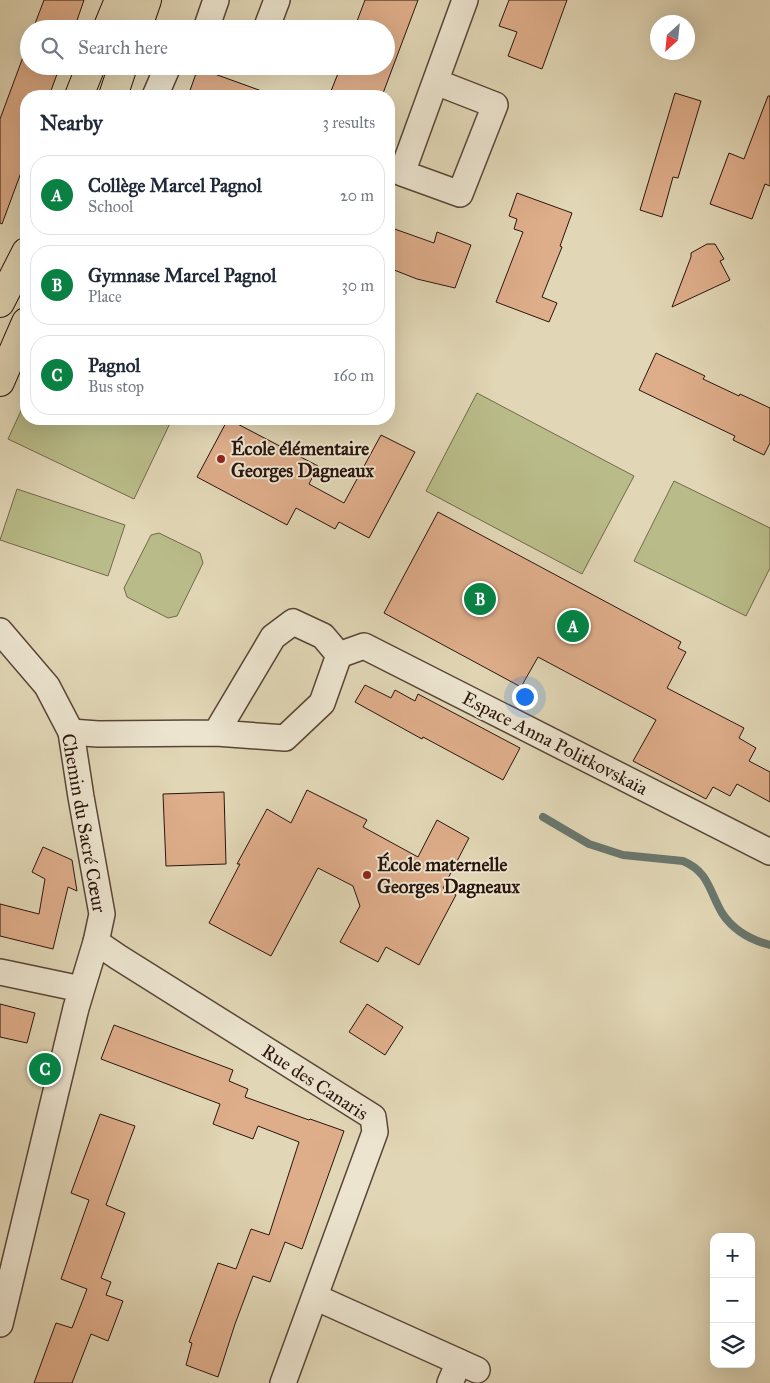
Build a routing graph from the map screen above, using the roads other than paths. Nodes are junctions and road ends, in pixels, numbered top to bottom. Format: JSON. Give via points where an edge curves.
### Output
{"nodes":[{"id":1,"x":119,"y":0,"type":"edge"},
{"id":2,"x":147,"y":0,"type":"edge"},
{"id":3,"x":216,"y":0,"type":"edge"},
{"id":4,"x":278,"y":0,"type":"edge"},
{"id":5,"x":466,"y":0,"type":"edge"},
{"id":6,"x":111,"y":20,"type":"edge"},
{"id":7,"x":140,"y":20,"type":"edge"},
{"id":8,"x":209,"y":20,"type":"edge"},
{"id":9,"x":270,"y":20,"type":"edge"},
{"id":10,"x":120,"y":75,"type":"edge"},
{"id":11,"x":164,"y":75,"type":"edge"},
{"id":12,"x":436,"y":82,"type":"junction"},
{"id":13,"x":114,"y":90,"type":"edge"},
{"id":14,"x":158,"y":90,"type":"edge"},
{"id":15,"x":20,"y":264,"type":"edge"},
{"id":16,"x":2,"y":298,"type":"edge"},
{"id":17,"x":0,"y":320,"type":"edge"},
{"id":18,"x":20,"y":336,"type":"edge"},
{"id":19,"x":0,"y":382,"type":"edge"},
{"id":20,"x":0,"y":631,"type":"edge"},
{"id":21,"x":338,"y":655,"type":"junction"},
{"id":22,"x":71,"y":732,"type":"junction"},
{"id":23,"x":216,"y":733,"type":"junction"},
{"id":24,"x":770,"y":852,"type":"edge"},
{"id":25,"x":96,"y":942,"type":"junction"},
{"id":26,"x":0,"y":972,"type":"edge"},
{"id":27,"x":81,"y":990,"type":"junction"},
{"id":28,"x":315,"y":1297,"type":"junction"},
{"id":29,"x":0,"y":1324,"type":"edge"},
{"id":30,"x":462,"y":1372,"type":"edge"},
{"id":31,"x":283,"y":1383,"type":"edge"}],
"edges":[{"from":1,"to":6,"type":"main road"},
{"from":2,"to":7,"type":"main road"},
{"from":3,"to":8,"type":"street"},
{"from":4,"to":9,"type":"street"},
{"from":5,"to":12,"type":"street"},
{"from":10,"to":13,"type":"main road"},
{"from":11,"to":14,"type":"street"},
{"from":12,"to":12,"type":"street","via":[[496,105],[460,194],[402,173]]},
{"from":15,"to":16,"type":"main road"},
{"from":16,"to":17,"type":"main road"},
{"from":18,"to":19,"type":"main road"},
{"from":20,"to":22,"type":"street","name":"Chemin du Sacré Cœur","via":[[47,686]]},
{"from":21,"to":23,"type":"street","via":[[322,703],[285,738]]},
{"from":21,"to":23,"type":"street","via":[[323,636],[293,622],[273,637]]},
{"from":21,"to":24,"type":"street","name":"Espace Anna Politkovskaïa","via":[[364,646]]},
{"from":22,"to":23,"type":"street"},
{"from":22,"to":25,"type":"street","name":"Chemin du Sacré Cœur","via":[[102,914]]},
{"from":25,"to":27,"type":"street","name":"Chemin du Sacré Cœur"},
{"from":25,"to":28,"type":"street","name":"Rue des Canaris","via":[[373,1117],[376,1132]]},
{"from":26,"to":27,"type":"street"},
{"from":27,"to":29,"type":"street","name":"Chemin du Sacré Cœur"},
{"from":28,"to":30,"type":"street"},
{"from":28,"to":31,"type":"street","name":"Rue des Canaris"}]}
